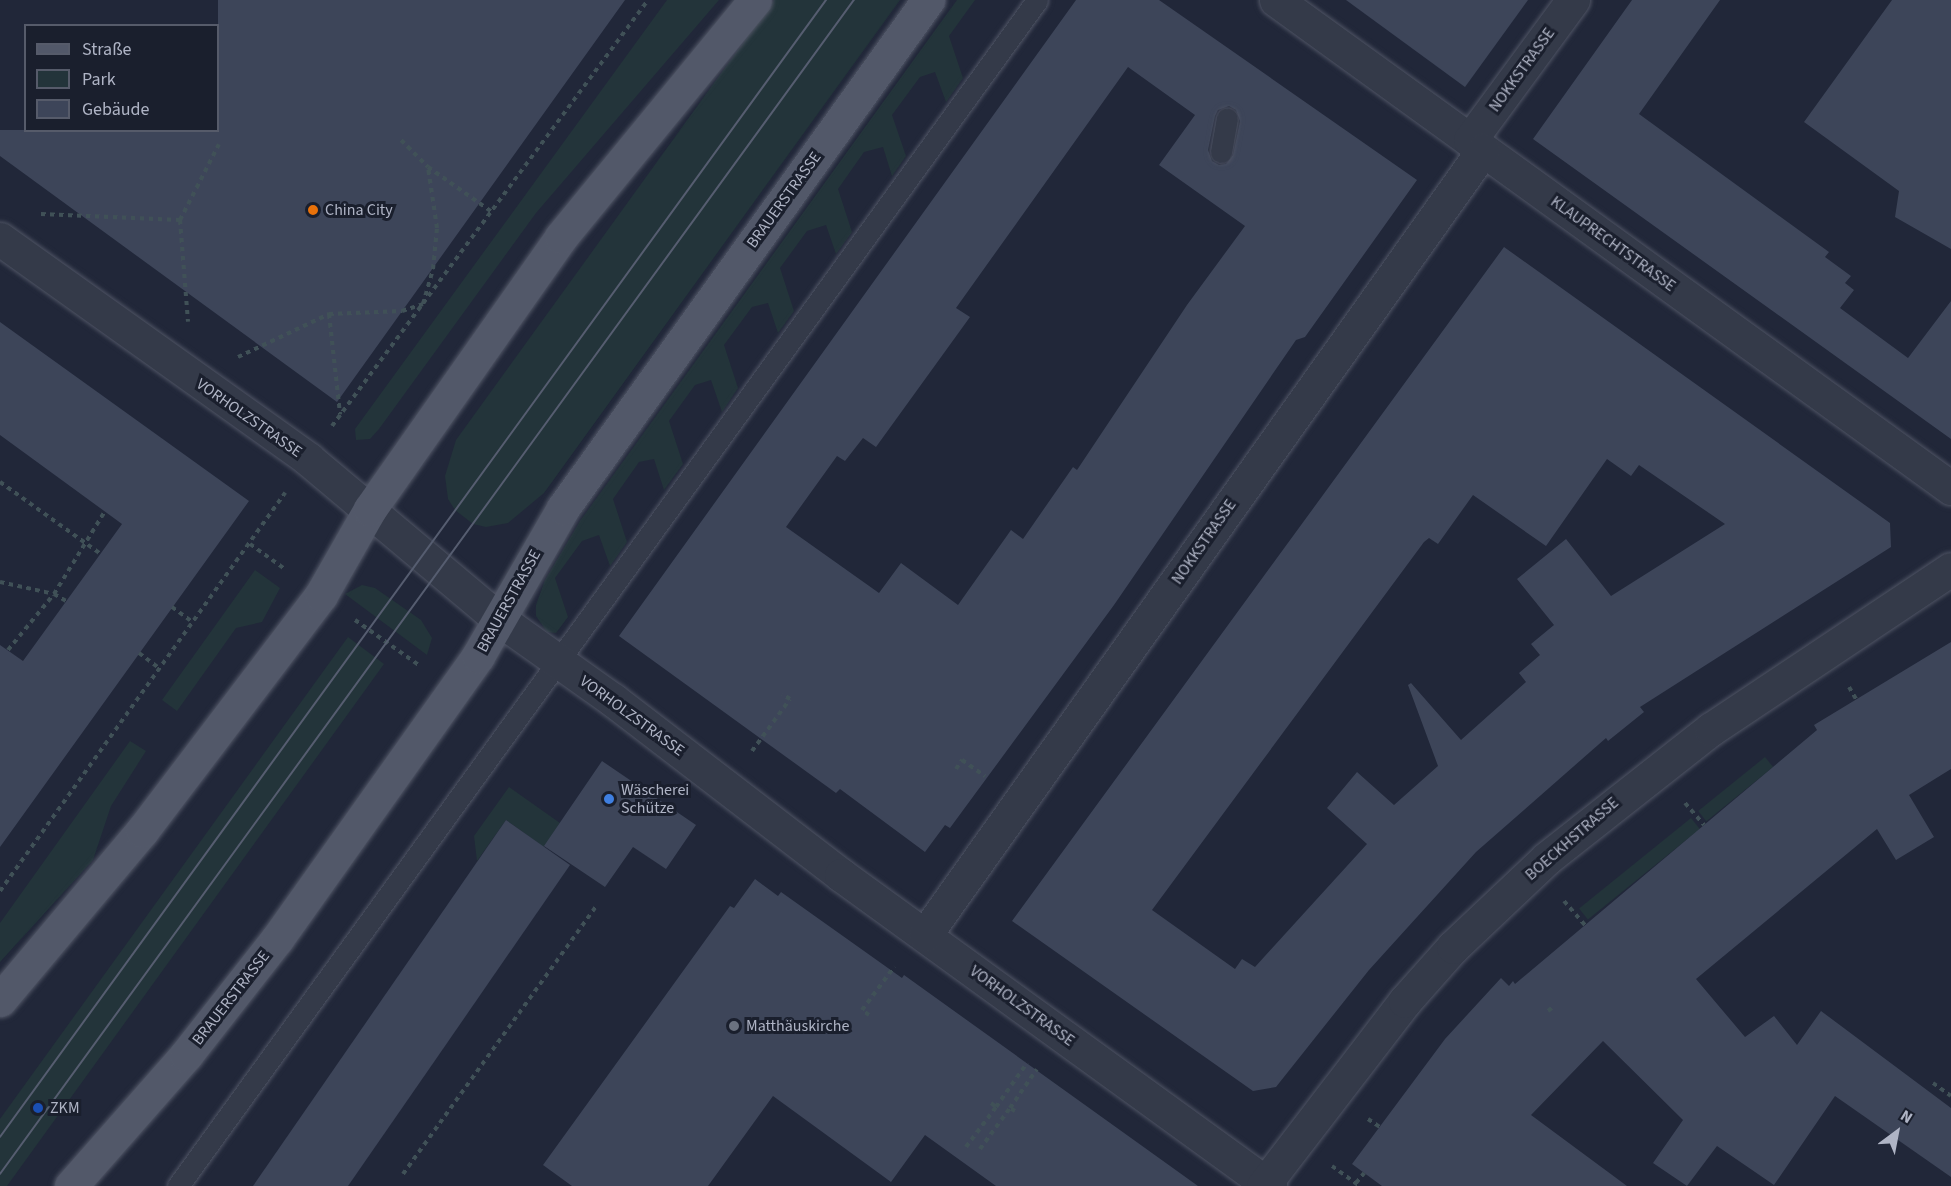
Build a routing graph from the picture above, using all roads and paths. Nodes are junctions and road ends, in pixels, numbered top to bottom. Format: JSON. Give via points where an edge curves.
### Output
{"nodes":[{"id":1,"x":755,"y":0,"type":"edge"},
{"id":2,"x":928,"y":0,"type":"edge"},
{"id":3,"x":1037,"y":0,"type":"edge"},
{"id":4,"x":1276,"y":0,"type":"edge"},
{"id":5,"x":1573,"y":0,"type":"edge"},
{"id":6,"x":1227,"y":119,"type":"dead end"},
{"id":7,"x":401,"y":140,"type":"dead end"},
{"id":8,"x":219,"y":144,"type":"dead end"},
{"id":9,"x":1477,"y":145,"type":"junction"},
{"id":10,"x":1221,"y":152,"type":"dead end"},
{"id":11,"x":428,"y":167,"type":"junction"},
{"id":12,"x":492,"y":212,"type":"dead end"},
{"id":13,"x":35,"y":214,"type":"dead end"},
{"id":14,"x":180,"y":219,"type":"junction"},
{"id":15,"x":0,"y":239,"type":"edge"},
{"id":16,"x":329,"y":314,"type":"junction"},
{"id":17,"x":192,"y":378,"type":"junction"},
{"id":18,"x":340,"y":414,"type":"dead end"},
{"id":19,"x":0,"y":482,"type":"edge"},
{"id":20,"x":1951,"y":488,"type":"edge"},
{"id":21,"x":370,"y":509,"type":"junction"},
{"id":22,"x":105,"y":511,"type":"dead end"},
{"id":23,"x":85,"y":543,"type":"junction"},
{"id":24,"x":250,"y":544,"type":"dead end"},
{"id":25,"x":100,"y":554,"type":"dead end"},
{"id":26,"x":1951,"y":569,"type":"edge"},
{"id":27,"x":0,"y":582,"type":"edge"},
{"id":28,"x":54,"y":594,"type":"junction"},
{"id":29,"x":321,"y":595,"type":"junction"},
{"id":30,"x":66,"y":601,"type":"dead end"},
{"id":31,"x":172,"y":607,"type":"dead end"},
{"id":32,"x":499,"y":620,"type":"junction"},
{"id":33,"x":194,"y":622,"type":"dead end"},
{"id":34,"x":8,"y":650,"type":"dead end"},
{"id":35,"x":139,"y":653,"type":"dead end"},
{"id":36,"x":557,"y":663,"type":"junction"},
{"id":37,"x":160,"y":669,"type":"dead end"},
{"id":38,"x":455,"y":691,"type":"junction"},
{"id":39,"x":782,"y":694,"type":"dead end"},
{"id":40,"x":727,"y":786,"type":"junction"},
{"id":41,"x":596,"y":906,"type":"dead end"},
{"id":42,"x":922,"y":933,"type":"junction"},
{"id":43,"x":0,"y":1000,"type":"edge"},
{"id":44,"x":1554,"y":1006,"type":"dead end"},
{"id":45,"x":1548,"y":1011,"type":"dead end"},
{"id":46,"x":869,"y":1015,"type":"dead end"},
{"id":47,"x":1058,"y":1031,"type":"junction"},
{"id":48,"x":1933,"y":1083,"type":"dead end"},
{"id":49,"x":1951,"y":1096,"type":"edge"},
{"id":50,"x":991,"y":1103,"type":"dead end"},
{"id":51,"x":996,"y":1107,"type":"junction"},
{"id":52,"x":1010,"y":1108,"type":"junction"},
{"id":53,"x":1015,"y":1111,"type":"dead end"},
{"id":54,"x":966,"y":1147,"type":"dead end"},
{"id":55,"x":980,"y":1149,"type":"dead end"},
{"id":56,"x":1364,"y":1173,"type":"dead end"},
{"id":57,"x":403,"y":1174,"type":"dead end"},
{"id":58,"x":1356,"y":1183,"type":"dead end"},
{"id":59,"x":1266,"y":1185,"type":"edge"},
{"id":60,"x":71,"y":1186,"type":"edge"},
{"id":61,"x":178,"y":1186,"type":"edge"}],
"edges":[{"from":1,"to":21,"type":"main road","via":[[561,237]]},
{"from":2,"to":32,"type":"main road","name":"BRAUERSTRASSE","via":[[563,508]]},
{"from":3,"to":36,"type":"lane"},
{"from":4,"to":9,"type":"street","name":"KLAUPRECHTSTRASSE"},
{"from":5,"to":9,"type":"street","name":"NOKKSTRASSE"},
{"from":6,"to":10,"type":"lane"},
{"from":7,"to":11,"type":"path"},
{"from":8,"to":14,"type":"path"},
{"from":9,"to":20,"type":"street","name":"KLAUPRECHTSTRASSE"},
{"from":9,"to":42,"type":"street","name":"NOKKSTRASSE"},
{"from":11,"to":12,"type":"path"},
{"from":11,"to":16,"type":"path","via":[[437,228],[433,269],[423,304],[402,311]]},
{"from":13,"to":14,"type":"path"},
{"from":14,"to":17,"type":"path"},
{"from":15,"to":17,"type":"street","name":"VORHOLZSTRASSE"},
{"from":16,"to":17,"type":"path"},
{"from":16,"to":18,"type":"path"},
{"from":17,"to":21,"type":"street","name":"VORHOLZSTRASSE"},
{"from":19,"to":23,"type":"path"},
{"from":21,"to":29,"type":"main road"},
{"from":21,"to":32,"type":"street","name":"VORHOLZSTRASSE"},
{"from":22,"to":23,"type":"path"},
{"from":23,"to":25,"type":"path"},
{"from":23,"to":28,"type":"path"},
{"from":24,"to":29,"type":"path"},
{"from":26,"to":59,"type":"street","name":"BOECKHSTRASSE","via":[[1711,729],[1547,858],[1453,947],[1405,1000]]},
{"from":27,"to":28,"type":"path"},
{"from":28,"to":30,"type":"path"},
{"from":28,"to":34,"type":"path"},
{"from":29,"to":38,"type":"path"},
{"from":29,"to":43,"type":"main road","via":[[142,831]]},
{"from":31,"to":33,"type":"path"},
{"from":32,"to":36,"type":"street","name":"VORHOLZSTRASSE"},
{"from":32,"to":38,"type":"main road","name":"BRAUERSTRASSE"},
{"from":35,"to":37,"type":"path"},
{"from":36,"to":40,"type":"street","name":"VORHOLZSTRASSE"},
{"from":36,"to":61,"type":"lane"},
{"from":38,"to":60,"type":"main road","name":"BRAUERSTRASSE","via":[[233,997]]},
{"from":39,"to":40,"type":"path","via":[[790,699]]},
{"from":40,"to":42,"type":"street","name":"VORHOLZSTRASSE"},
{"from":41,"to":57,"type":"path"},
{"from":42,"to":46,"type":"path","via":[[862,1010]]},
{"from":42,"to":47,"type":"street","name":"VORHOLZSTRASSE"},
{"from":44,"to":45,"type":"path"},
{"from":47,"to":51,"type":"path"},
{"from":47,"to":52,"type":"path"},
{"from":47,"to":59,"type":"street","name":"VORHOLZSTRASSE"},
{"from":48,"to":49,"type":"path"},
{"from":50,"to":51,"type":"path"},
{"from":51,"to":54,"type":"path"},
{"from":52,"to":53,"type":"path"},
{"from":52,"to":55,"type":"path"},
{"from":56,"to":58,"type":"path"}]}
